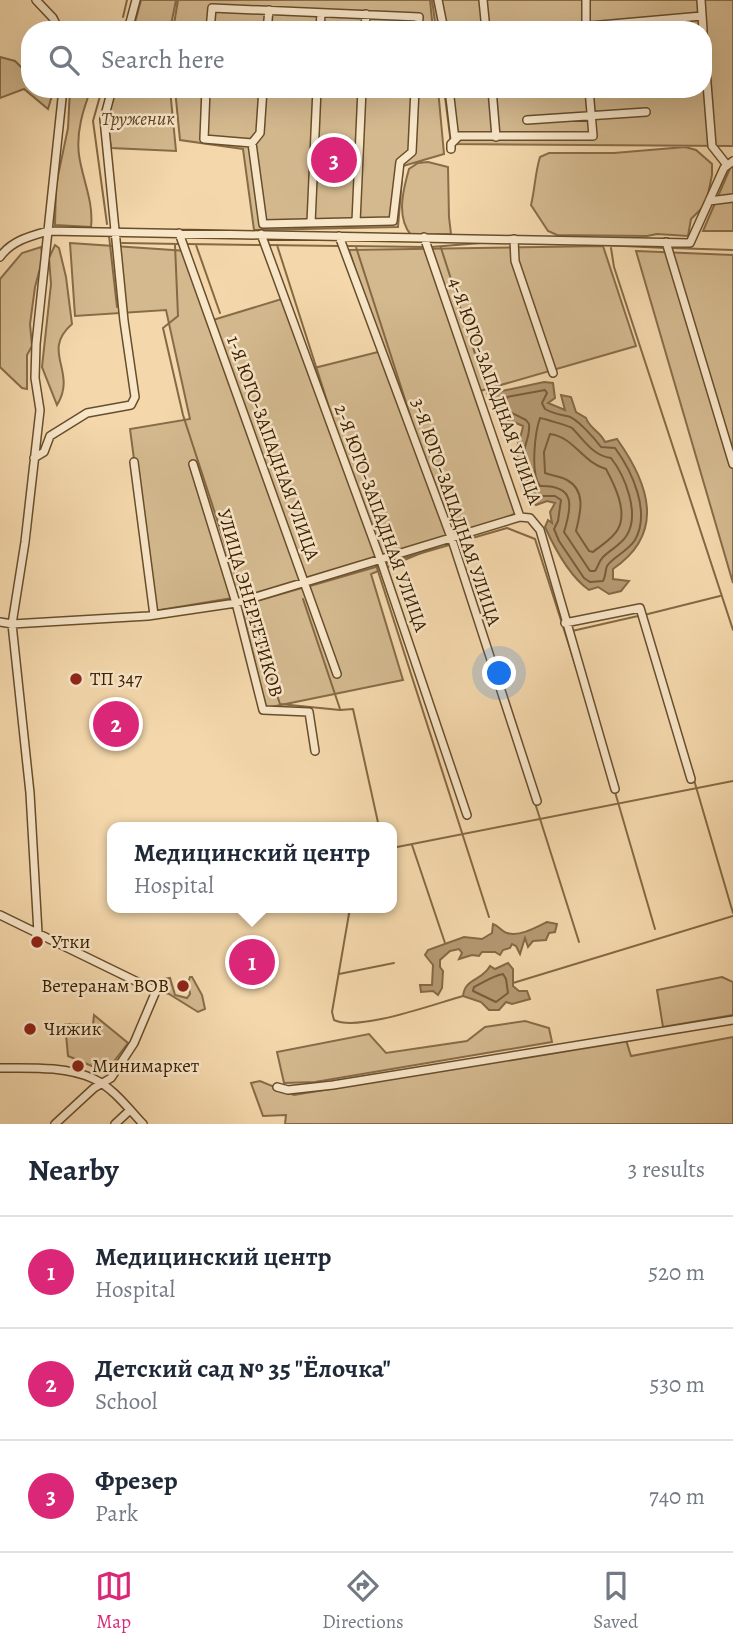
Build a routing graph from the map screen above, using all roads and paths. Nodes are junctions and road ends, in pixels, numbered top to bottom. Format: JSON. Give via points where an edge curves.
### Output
{"nodes":[{"id":1,"x":36,"y":0,"type":"edge"},
{"id":2,"x":136,"y":0,"type":"edge"},
{"id":3,"x":438,"y":0,"type":"edge"},
{"id":4,"x":483,"y":0,"type":"edge"},
{"id":5,"x":586,"y":0,"type":"edge"},
{"id":6,"x":701,"y":0,"type":"edge"},
{"id":7,"x":268,"y":10,"type":"junction"},
{"id":8,"x":321,"y":13,"type":"junction"},
{"id":9,"x":366,"y":14,"type":"junction"},
{"id":10,"x":702,"y":16,"type":"junction"},
{"id":11,"x":54,"y":21,"type":"edge"},
{"id":12,"x":130,"y":21,"type":"edge"},
{"id":13,"x":211,"y":21,"type":"edge"},
{"id":14,"x":267,"y":21,"type":"edge"},
{"id":15,"x":321,"y":21,"type":"edge"},
{"id":16,"x":366,"y":21,"type":"edge"},
{"id":17,"x":419,"y":21,"type":"edge"},
{"id":18,"x":442,"y":21,"type":"edge"},
{"id":19,"x":485,"y":21,"type":"edge"},
{"id":20,"x":586,"y":21,"type":"edge"},
{"id":21,"x":654,"y":21,"type":"edge"},
{"id":22,"x":702,"y":21,"type":"edge"},
{"id":23,"x":62,"y":98,"type":"edge"},
{"id":24,"x":110,"y":98,"type":"edge"},
{"id":25,"x":206,"y":98,"type":"edge"},
{"id":26,"x":262,"y":98,"type":"edge"},
{"id":27,"x":317,"y":98,"type":"edge"},
{"id":28,"x":362,"y":98,"type":"edge"},
{"id":29,"x":415,"y":98,"type":"edge"},
{"id":30,"x":450,"y":98,"type":"edge"},
{"id":31,"x":493,"y":98,"type":"edge"},
{"id":32,"x":590,"y":98,"type":"edge"},
{"id":33,"x":707,"y":98,"type":"edge"},
{"id":34,"x":646,"y":112,"type":"dead end"},
{"id":35,"x":591,"y":115,"type":"junction"},
{"id":36,"x":527,"y":120,"type":"dead end"},
{"id":37,"x":496,"y":137,"type":"junction"},
{"id":38,"x":455,"y":140,"type":"junction"},
{"id":39,"x":252,"y":142,"type":"junction"},
{"id":40,"x":451,"y":149,"type":"dead end"},
{"id":41,"x":730,"y":163,"type":"edge"},
{"id":42,"x":733,"y":198,"type":"edge"},
{"id":43,"x":709,"y":201,"type":"junction"},
{"id":44,"x":326,"y":222,"type":"junction"},
{"id":45,"x":356,"y":222,"type":"junction"},
{"id":46,"x":311,"y":223,"type":"junction"},
{"id":47,"x":48,"y":231,"type":"junction"},
{"id":48,"x":114,"y":232,"type":"junction"},
{"id":49,"x":179,"y":233,"type":"junction"},
{"id":50,"x":261,"y":234,"type":"junction"},
{"id":51,"x":324,"y":236,"type":"junction"},
{"id":52,"x":339,"y":236,"type":"junction"},
{"id":53,"x":424,"y":237,"type":"junction"},
{"id":54,"x":514,"y":239,"type":"junction"},
{"id":55,"x":667,"y":242,"type":"junction"},
{"id":56,"x":0,"y":257,"type":"edge"},
{"id":57,"x":553,"y":373,"type":"dead end"},
{"id":58,"x":34,"y":458,"type":"junction"},
{"id":59,"x":134,"y":462,"type":"dead end"},
{"id":60,"x":193,"y":464,"type":"dead end"},
{"id":61,"x":733,"y":464,"type":"edge"},
{"id":62,"x":520,"y":517,"type":"junction"},
{"id":63,"x":452,"y":540,"type":"junction"},
{"id":64,"x":381,"y":561,"type":"junction"},
{"id":65,"x":305,"y":583,"type":"junction"},
{"id":66,"x":236,"y":603,"type":"junction"},
{"id":67,"x":154,"y":615,"type":"junction"},
{"id":68,"x":0,"y":622,"type":"edge"},
{"id":69,"x":565,"y":623,"type":"junction"},
{"id":70,"x":12,"y":624,"type":"junction"},
{"id":71,"x":337,"y":674,"type":"dead end"},
{"id":72,"x":315,"y":751,"type":"dead end"},
{"id":73,"x":691,"y":779,"type":"dead end"},
{"id":74,"x":615,"y":789,"type":"dead end"},
{"id":75,"x":537,"y":801,"type":"dead end"},
{"id":76,"x":467,"y":815,"type":"dead end"},
{"id":77,"x":0,"y":915,"type":"edge"},
{"id":78,"x":38,"y":933,"type":"junction"},
{"id":79,"x":733,"y":1020,"type":"edge"},
{"id":80,"x":0,"y":1068,"type":"edge"},
{"id":81,"x":101,"y":1083,"type":"junction"},
{"id":82,"x":277,"y":1087,"type":"dead end"},
{"id":83,"x":130,"y":1110,"type":"junction"},
{"id":84,"x":55,"y":1124,"type":"edge"},
{"id":85,"x":115,"y":1124,"type":"edge"},
{"id":86,"x":143,"y":1124,"type":"edge"}],
"edges":[{"from":1,"to":11,"type":"street"},
{"from":2,"to":12,"type":"street"},
{"from":3,"to":18,"type":"street"},
{"from":4,"to":19,"type":"street"},
{"from":5,"to":20,"type":"street"},
{"from":6,"to":10,"type":"street"},
{"from":7,"to":8,"type":"street"},
{"from":7,"to":13,"type":"street","via":[[212,8]]},
{"from":7,"to":14,"type":"street"},
{"from":8,"to":9,"type":"street"},
{"from":8,"to":15,"type":"street"},
{"from":9,"to":16,"type":"street"},
{"from":9,"to":17,"type":"street","via":[[419,17]]},
{"from":10,"to":21,"type":"street"},
{"from":10,"to":22,"type":"street"},
{"from":23,"to":47,"type":"street"},
{"from":24,"to":48,"type":"street","via":[[104,119]]},
{"from":25,"to":39,"type":"street","via":[[204,139]]},
{"from":26,"to":39,"type":"street","via":[[260,133]]},
{"from":27,"to":46,"type":"street"},
{"from":28,"to":45,"type":"street"},
{"from":29,"to":45,"type":"street","via":[[412,152],[400,162],[393,221]]},
{"from":30,"to":38,"type":"street"},
{"from":31,"to":37,"type":"street"},
{"from":32,"to":35,"type":"street"},
{"from":33,"to":41,"type":"street","via":[[712,145]]},
{"from":34,"to":35,"type":"street"},
{"from":35,"to":36,"type":"street"},
{"from":35,"to":37,"type":"street","via":[[593,136]]},
{"from":37,"to":38,"type":"street","via":[[459,136]]},
{"from":38,"to":40,"type":"street"},
{"from":39,"to":46,"type":"street","via":[[263,224]]},
{"from":41,"to":43,"type":"street"},
{"from":42,"to":43,"type":"street"},
{"from":43,"to":55,"type":"street","via":[[690,243]]},
{"from":44,"to":45,"type":"street"},
{"from":44,"to":46,"type":"street"},
{"from":44,"to":51,"type":"street"},
{"from":47,"to":48,"type":"street"},
{"from":47,"to":56,"type":"street","via":[[24,237]]},
{"from":47,"to":58,"type":"street","via":[[36,355],[40,410]]},
{"from":48,"to":49,"type":"street"},
{"from":48,"to":58,"type":"street","via":[[135,397],[131,405],[86,413],[50,436],[44,452]]},
{"from":49,"to":50,"type":"street"},
{"from":49,"to":65,"type":"street","name":"1-Я ЮГО-ЗАПАДНАЯ УЛИЦА"},
{"from":50,"to":51,"type":"street"},
{"from":50,"to":64,"type":"street","name":"2-Я ЮГО-ЗАПАДНАЯ УЛИЦА"},
{"from":51,"to":52,"type":"street"},
{"from":52,"to":53,"type":"street"},
{"from":52,"to":63,"type":"street","name":"3-Я ЮГО-ЗАПАДНАЯ УЛИЦА"},
{"from":53,"to":54,"type":"street"},
{"from":53,"to":62,"type":"street","name":"4-Я ЮГО-ЗАПАДНАЯ УЛИЦА"},
{"from":54,"to":55,"type":"street"},
{"from":54,"to":57,"type":"street","via":[[514,261]]},
{"from":55,"to":61,"type":"street"},
{"from":58,"to":70,"type":"street"},
{"from":59,"to":67,"type":"street"},
{"from":60,"to":66,"type":"street","name":"УЛИЦА ЭНЕРГЕТИКОВ"},
{"from":62,"to":63,"type":"street"},
{"from":62,"to":69,"type":"street","name":"4-Я ЮГО-ЗАПАДНАЯ УЛИЦА","via":[[530,517],[540,530]]},
{"from":63,"to":64,"type":"street"},
{"from":63,"to":75,"type":"street","name":"3-Я ЮГО-ЗАПАДНАЯ УЛИЦА"},
{"from":64,"to":65,"type":"street"},
{"from":64,"to":76,"type":"street","name":"2-Я ЮГО-ЗАПАДНАЯ УЛИЦА"},
{"from":65,"to":66,"type":"street"},
{"from":65,"to":71,"type":"street","name":"1-Я ЮГО-ЗАПАДНАЯ УЛИЦА"},
{"from":66,"to":67,"type":"street"},
{"from":66,"to":72,"type":"street","name":"УЛИЦА ЭНЕРГЕТИКОВ","via":[[263,710],[309,712]]},
{"from":67,"to":70,"type":"street"},
{"from":68,"to":70,"type":"street"},
{"from":69,"to":73,"type":"street","via":[[640,608]]},
{"from":69,"to":74,"type":"street","name":"4-Я ЮГО-ЗАПАДНАЯ УЛИЦА"},
{"from":70,"to":78,"type":"street","via":[[30,793]]},
{"from":77,"to":78,"type":"street"},
{"from":78,"to":81,"type":"street","via":[[156,991],[134,1044],[111,1078]]},
{"from":79,"to":82,"type":"street","via":[[333,1085]]},
{"from":80,"to":81,"type":"street","via":[[66,1071]]},
{"from":81,"to":83,"type":"street"},
{"from":81,"to":84,"type":"street"},
{"from":83,"to":85,"type":"street"},
{"from":83,"to":86,"type":"street"}]}
